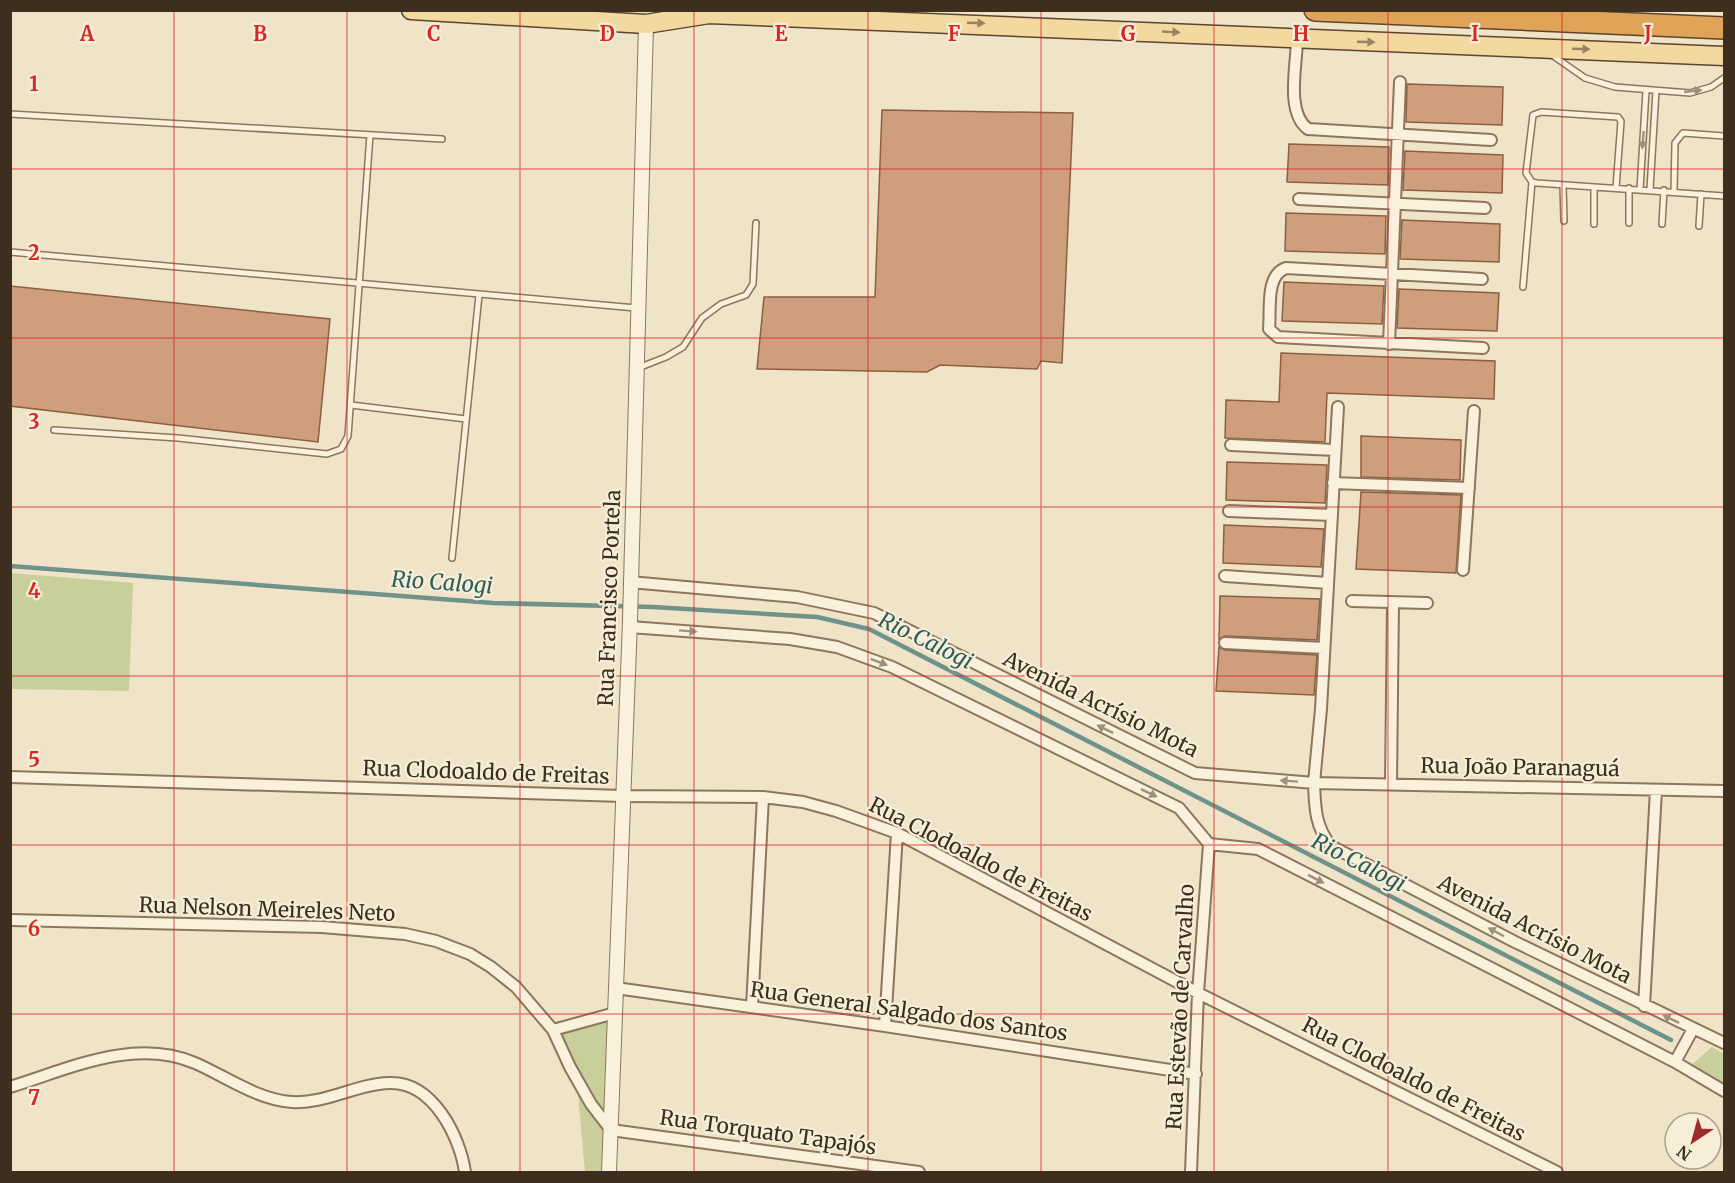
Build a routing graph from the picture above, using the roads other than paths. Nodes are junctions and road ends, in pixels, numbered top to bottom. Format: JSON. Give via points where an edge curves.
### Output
{"nodes":[{"id":1,"x":411,"y":10,"type":"edge"},
{"id":2,"x":1315,"y":10,"type":"edge"},
{"id":3,"x":1501,"y":10,"type":"edge"},
{"id":4,"x":1548,"y":12,"type":"dead end"},
{"id":5,"x":646,"y":24,"type":"junction"},
{"id":6,"x":1725,"y":28,"type":"edge"},
{"id":7,"x":1297,"y":39,"type":"junction"},
{"id":8,"x":1541,"y":48,"type":"junction"},
{"id":9,"x":1725,"y":56,"type":"edge"},
{"id":10,"x":1725,"y":78,"type":"edge"},
{"id":11,"x":1400,"y":82,"type":"dead end"},
{"id":12,"x":1646,"y":90,"type":"junction"},
{"id":13,"x":1656,"y":91,"type":"junction"},
{"id":14,"x":10,"y":114,"type":"edge"},
{"id":15,"x":370,"y":135,"type":"junction"},
{"id":16,"x":1398,"y":136,"type":"junction"},
{"id":17,"x":1725,"y":136,"type":"edge"},
{"id":18,"x":442,"y":139,"type":"dead end"},
{"id":19,"x":1491,"y":140,"type":"dead end"},
{"id":20,"x":1532,"y":182,"type":"junction"},
{"id":21,"x":1563,"y":185,"type":"junction"},
{"id":22,"x":1594,"y":187,"type":"junction"},
{"id":23,"x":1616,"y":188,"type":"junction"},
{"id":24,"x":1629,"y":188,"type":"junction"},
{"id":25,"x":1640,"y":189,"type":"junction"},
{"id":26,"x":1650,"y":189,"type":"junction"},
{"id":27,"x":1664,"y":190,"type":"junction"},
{"id":28,"x":1674,"y":191,"type":"junction"},
{"id":29,"x":1701,"y":194,"type":"junction"},
{"id":30,"x":1725,"y":196,"type":"edge"},
{"id":31,"x":1299,"y":199,"type":"dead end"},
{"id":32,"x":1396,"y":203,"type":"junction"},
{"id":33,"x":1485,"y":208,"type":"dead end"},
{"id":34,"x":1564,"y":221,"type":"dead end"},
{"id":35,"x":756,"y":223,"type":"dead end"},
{"id":36,"x":1629,"y":223,"type":"dead end"},
{"id":37,"x":1594,"y":224,"type":"dead end"},
{"id":38,"x":1662,"y":224,"type":"dead end"},
{"id":39,"x":1699,"y":226,"type":"dead end"},
{"id":40,"x":10,"y":252,"type":"edge"},
{"id":41,"x":1392,"y":273,"type":"junction"},
{"id":42,"x":1482,"y":279,"type":"dead end"},
{"id":43,"x":358,"y":284,"type":"junction"},
{"id":44,"x":1523,"y":287,"type":"dead end"},
{"id":45,"x":479,"y":295,"type":"junction"},
{"id":46,"x":638,"y":308,"type":"junction"},
{"id":47,"x":1389,"y":344,"type":"junction"},
{"id":48,"x":1483,"y":348,"type":"dead end"},
{"id":49,"x":636,"y":368,"type":"junction"},
{"id":50,"x":351,"y":405,"type":"junction"},
{"id":51,"x":1338,"y":407,"type":"dead end"},
{"id":52,"x":1474,"y":411,"type":"dead end"},
{"id":53,"x":466,"y":419,"type":"junction"},
{"id":54,"x":54,"y":430,"type":"dead end"},
{"id":55,"x":1231,"y":445,"type":"dead end"},
{"id":56,"x":1335,"y":450,"type":"junction"},
{"id":57,"x":1333,"y":483,"type":"junction"},
{"id":58,"x":1469,"y":488,"type":"junction"},
{"id":59,"x":1229,"y":511,"type":"dead end"},
{"id":60,"x":1331,"y":515,"type":"junction"},
{"id":61,"x":452,"y":558,"type":"dead end"},
{"id":62,"x":1464,"y":570,"type":"dead end"},
{"id":63,"x":1225,"y":576,"type":"dead end"},
{"id":64,"x":1328,"y":583,"type":"junction"},
{"id":65,"x":630,"y":586,"type":"junction"},
{"id":66,"x":1352,"y":601,"type":"dead end"},
{"id":67,"x":1393,"y":603,"type":"junction"},
{"id":68,"x":1427,"y":603,"type":"dead end"},
{"id":69,"x":630,"y":624,"type":"junction"},
{"id":70,"x":1225,"y":643,"type":"dead end"},
{"id":71,"x":1324,"y":648,"type":"junction"},
{"id":72,"x":10,"y":777,"type":"edge"},
{"id":73,"x":1314,"y":783,"type":"junction"},
{"id":74,"x":1391,"y":783,"type":"junction"},
{"id":75,"x":1656,"y":790,"type":"junction"},
{"id":76,"x":1725,"y":791,"type":"edge"},
{"id":77,"x":623,"y":796,"type":"junction"},
{"id":78,"x":763,"y":797,"type":"junction"},
{"id":79,"x":897,"y":833,"type":"junction"},
{"id":80,"x":1209,"y":844,"type":"junction"},
{"id":81,"x":10,"y":920,"type":"edge"},
{"id":82,"x":616,"y":988,"type":"junction"},
{"id":83,"x":1198,"y":993,"type":"junction"},
{"id":84,"x":1644,"y":1006,"type":"junction"},
{"id":85,"x":752,"y":1007,"type":"junction"},
{"id":86,"x":615,"y":1013,"type":"junction"},
{"id":87,"x":885,"y":1026,"type":"junction"},
{"id":88,"x":1693,"y":1029,"type":"junction"},
{"id":89,"x":554,"y":1030,"type":"junction"},
{"id":90,"x":1725,"y":1043,"type":"edge"},
{"id":91,"x":1675,"y":1062,"type":"junction"},
{"id":92,"x":1196,"y":1074,"type":"junction"},
{"id":93,"x":10,"y":1087,"type":"edge"},
{"id":94,"x":1725,"y":1091,"type":"edge"},
{"id":95,"x":610,"y":1130,"type":"junction"},
{"id":96,"x":465,"y":1173,"type":"edge"},
{"id":97,"x":609,"y":1173,"type":"edge"},
{"id":98,"x":919,"y":1173,"type":"edge"},
{"id":99,"x":1191,"y":1173,"type":"edge"},
{"id":100,"x":1557,"y":1173,"type":"edge"}],
"edges":[{"from":1,"to":5,"type":"main road"},
{"from":2,"to":6,"type":"highway"},
{"from":3,"to":4,"type":"lane"},
{"from":5,"to":7,"type":"main road","one_way":true,"via":[[709,14]]},
{"from":5,"to":46,"type":"street","name":"Rua Francisco Portela"},
{"from":7,"to":8,"type":"main road","one_way":true},
{"from":7,"to":16,"type":"street","via":[[1296,110],[1302,124],[1308,129]]},
{"from":8,"to":9,"type":"main road","one_way":true},
{"from":8,"to":12,"type":"lane","via":[[1593,82]]},
{"from":13,"to":10,"type":"lane","one_way":true,"via":[[1699,92]]},
{"from":11,"to":16,"type":"street"},
{"from":12,"to":13,"type":"lane"},
{"from":12,"to":25,"type":"lane","one_way":true},
{"from":13,"to":26,"type":"lane"},
{"from":14,"to":15,"type":"lane"},
{"from":15,"to":18,"type":"lane"},
{"from":15,"to":43,"type":"lane"},
{"from":16,"to":19,"type":"street"},
{"from":16,"to":32,"type":"street"},
{"from":17,"to":28,"type":"lane","via":[[1678,136]]},
{"from":20,"to":21,"type":"lane"},
{"from":20,"to":23,"type":"lane","via":[[1526,173],[1530,123],[1536,113],[1613,116],[1621,121]]},
{"from":20,"to":44,"type":"lane"},
{"from":21,"to":22,"type":"lane"},
{"from":21,"to":34,"type":"lane"},
{"from":22,"to":23,"type":"lane"},
{"from":22,"to":37,"type":"lane"},
{"from":23,"to":24,"type":"lane"},
{"from":24,"to":25,"type":"lane"},
{"from":24,"to":36,"type":"lane"},
{"from":25,"to":26,"type":"lane"},
{"from":26,"to":27,"type":"lane"},
{"from":27,"to":28,"type":"lane"},
{"from":27,"to":38,"type":"lane"},
{"from":28,"to":29,"type":"lane"},
{"from":29,"to":30,"type":"lane"},
{"from":29,"to":39,"type":"lane"},
{"from":31,"to":32,"type":"street"},
{"from":32,"to":33,"type":"street"},
{"from":32,"to":41,"type":"street"},
{"from":35,"to":49,"type":"lane","via":[[753,284],[746,295],[721,304],[702,318],[683,347]]},
{"from":40,"to":43,"type":"lane"},
{"from":41,"to":42,"type":"street"},
{"from":41,"to":47,"type":"street"},
{"from":41,"to":47,"type":"street","via":[[1279,270],[1273,278],[1269,329],[1278,337]]},
{"from":43,"to":45,"type":"lane"},
{"from":43,"to":50,"type":"lane"},
{"from":45,"to":46,"type":"lane"},
{"from":45,"to":53,"type":"lane"},
{"from":46,"to":49,"type":"street","name":"Rua Francisco Portela"},
{"from":47,"to":48,"type":"street"},
{"from":49,"to":65,"type":"street","name":"Rua Francisco Portela"},
{"from":50,"to":53,"type":"lane"},
{"from":50,"to":54,"type":"lane","via":[[345,444],[327,454]]},
{"from":51,"to":56,"type":"street"},
{"from":52,"to":58,"type":"street"},
{"from":53,"to":61,"type":"lane"},
{"from":55,"to":56,"type":"street"},
{"from":56,"to":57,"type":"street"},
{"from":57,"to":58,"type":"street"},
{"from":57,"to":60,"type":"street"},
{"from":58,"to":62,"type":"street"},
{"from":59,"to":60,"type":"street"},
{"from":60,"to":64,"type":"street"},
{"from":63,"to":64,"type":"street"},
{"from":64,"to":71,"type":"street"},
{"from":65,"to":69,"type":"street","name":"Rua Francisco Portela"},
{"from":73,"to":65,"type":"street","name":"Avenida Acrísio Mota","one_way":true,"via":[[1195,772],[874,613],[797,597]]},
{"from":66,"to":67,"type":"street"},
{"from":67,"to":68,"type":"street"},
{"from":67,"to":74,"type":"street"},
{"from":69,"to":77,"type":"street","name":"Rua Francisco Portela"},
{"from":69,"to":80,"type":"street","one_way":true,"via":[[837,646],[892,667],[1179,808]]},
{"from":70,"to":71,"type":"street"},
{"from":71,"to":73,"type":"street"},
{"from":72,"to":77,"type":"street","name":"Rua Clodoaldo de Freitas"},
{"from":73,"to":74,"type":"street","name":"Rua João Paranaguá"},
{"from":84,"to":73,"type":"street","name":"Avenida Acrísio Mota","one_way":true,"via":[[1331,846],[1320,832]]},
{"from":74,"to":75,"type":"street","name":"Rua João Paranaguá"},
{"from":75,"to":76,"type":"street","name":"Rua João Paranaguá"},
{"from":75,"to":84,"type":"street"},
{"from":77,"to":78,"type":"street","name":"Rua Clodoaldo de Freitas"},
{"from":77,"to":82,"type":"street","name":"Rua Francisco Portela"},
{"from":78,"to":79,"type":"street","name":"Rua Clodoaldo de Freitas","via":[[803,802]]},
{"from":78,"to":85,"type":"street"},
{"from":79,"to":83,"type":"street","name":"Rua Clodoaldo de Freitas"},
{"from":79,"to":87,"type":"street"},
{"from":80,"to":83,"type":"street","name":"Rua Estevão de Carvalho"},
{"from":80,"to":91,"type":"street","one_way":true,"via":[[1258,849]]},
{"from":81,"to":89,"type":"street","name":"Rua Nelson Meireles Neto","via":[[322,927],[405,934],[470,954],[491,967],[516,987]]},
{"from":82,"to":85,"type":"street","name":"Rua General Salgado dos Santos"},
{"from":82,"to":86,"type":"street","name":"Rua Francisco Portela"},
{"from":83,"to":92,"type":"street","name":"Rua Estevão de Carvalho"},
{"from":83,"to":100,"type":"street","name":"Rua Clodoaldo de Freitas"},
{"from":88,"to":84,"type":"street","name":"Avenida Acrísio Mota","one_way":true},
{"from":85,"to":87,"type":"street","name":"Rua General Salgado dos Santos"},
{"from":86,"to":89,"type":"street"},
{"from":86,"to":95,"type":"street","name":"Rua Francisco Portela"},
{"from":87,"to":92,"type":"street","name":"Rua General Salgado dos Santos"},
{"from":88,"to":90,"type":"street","name":"Avenida Acrísio Mota"},
{"from":88,"to":91,"type":"street"},
{"from":89,"to":95,"type":"street","name":"Rua Nelson Meireles Neto","via":[[570,1067]]},
{"from":91,"to":94,"type":"street"},
{"from":92,"to":99,"type":"street","name":"Rua Estevão de Carvalho"},
{"from":93,"to":96,"type":"street","via":[[136,1052],[193,1062],[258,1093],[290,1102],[317,1101],[390,1082],[409,1087],[430,1101],[448,1121],[459,1142]]},
{"from":95,"to":97,"type":"street","name":"Rua Francisco Portela"},
{"from":95,"to":98,"type":"street","name":"Rua Torquato Tapajós"}]}
